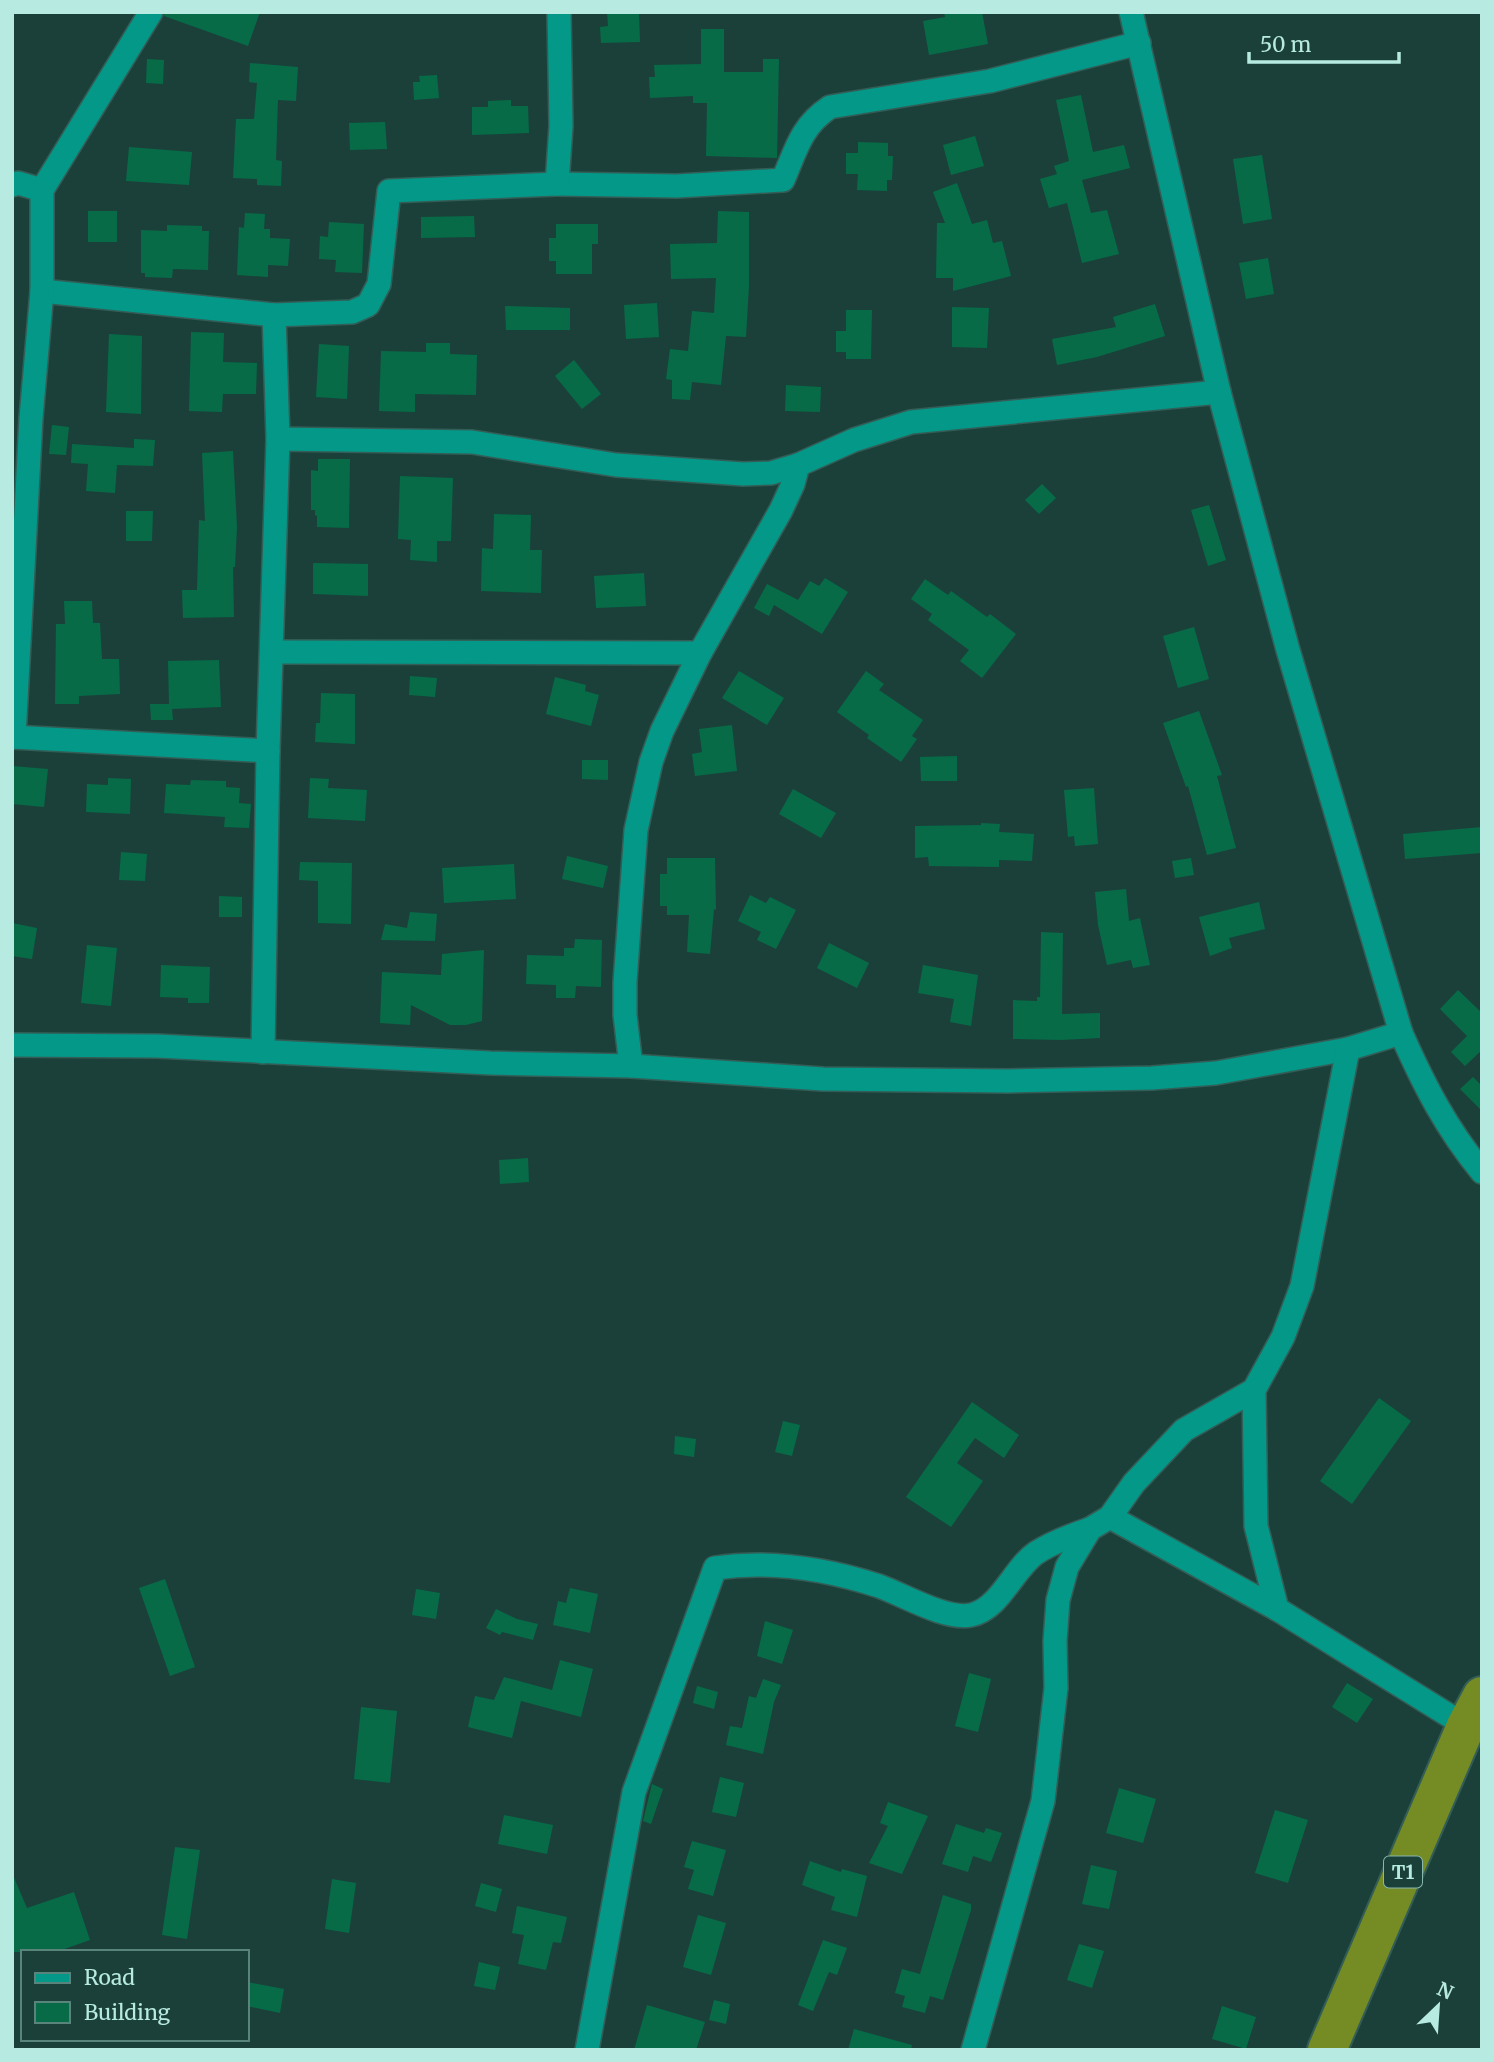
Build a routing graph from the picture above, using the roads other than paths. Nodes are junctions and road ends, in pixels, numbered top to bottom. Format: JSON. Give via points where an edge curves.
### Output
{"nodes":[{"id":1,"x":151,"y":12,"type":"edge"},
{"id":2,"x":559,"y":12,"type":"edge"},
{"id":3,"x":1131,"y":12,"type":"edge"},
{"id":4,"x":1139,"y":43,"type":"junction"},
{"id":5,"x":14,"y":181,"type":"edge"},
{"id":6,"x":557,"y":184,"type":"junction"},
{"id":7,"x":42,"y":190,"type":"junction"},
{"id":8,"x":41,"y":291,"type":"junction"},
{"id":9,"x":274,"y":315,"type":"junction"},
{"id":10,"x":1219,"y":392,"type":"junction"},
{"id":11,"x":22,"y":417,"type":"edge"},
{"id":12,"x":278,"y":439,"type":"junction"},
{"id":13,"x":799,"y":465,"type":"junction"},
{"id":14,"x":272,"y":652,"type":"junction"},
{"id":15,"x":700,"y":653,"type":"junction"},
{"id":16,"x":13,"y":737,"type":"edge"},
{"id":17,"x":268,"y":751,"type":"junction"},
{"id":18,"x":1401,"y":1032,"type":"junction"},
{"id":19,"x":12,"y":1045,"type":"edge"},
{"id":20,"x":1348,"y":1049,"type":"junction"},
{"id":21,"x":263,"y":1052,"type":"junction"},
{"id":22,"x":631,"y":1066,"type":"junction"},
{"id":23,"x":1482,"y":1172,"type":"edge"},
{"id":24,"x":1254,"y":1390,"type":"junction"},
{"id":25,"x":1100,"y":1523,"type":"junction"},
{"id":26,"x":1277,"y":1609,"type":"junction"},
{"id":27,"x":1474,"y":1711,"type":"edge"},
{"id":28,"x":587,"y":2050,"type":"edge"},
{"id":29,"x":973,"y":2050,"type":"edge"},
{"id":30,"x":1327,"y":2050,"type":"edge"}],
"edges":[{"from":1,"to":7,"type":"street"},
{"from":2,"to":6,"type":"street"},
{"from":3,"to":4,"type":"street"},
{"from":4,"to":6,"type":"street","via":[[990,81],[830,107],[814,117],[803,133],[783,180],[677,186]]},
{"from":4,"to":10,"type":"street"},
{"from":5,"to":7,"type":"street"},
{"from":6,"to":9,"type":"street","via":[[389,191],[379,284],[368,305],[352,312]]},
{"from":7,"to":8,"type":"street"},
{"from":8,"to":9,"type":"street"},
{"from":8,"to":11,"type":"street"},
{"from":9,"to":12,"type":"street"},
{"from":10,"to":13,"type":"street","via":[[911,422],[854,440]]},
{"from":10,"to":18,"type":"street","via":[[1288,650]]},
{"from":11,"to":16,"type":"street"},
{"from":12,"to":13,"type":"street","via":[[472,442],[615,465],[732,473],[771,473]]},
{"from":12,"to":14,"type":"street"},
{"from":13,"to":15,"type":"street","via":[[781,510]]},
{"from":14,"to":15,"type":"street"},
{"from":14,"to":17,"type":"street"},
{"from":15,"to":22,"type":"street","via":[[655,751],[636,830],[625,982]]},
{"from":16,"to":17,"type":"street"},
{"from":17,"to":21,"type":"street"},
{"from":18,"to":20,"type":"street"},
{"from":18,"to":23,"type":"street","via":[[1424,1087]]},
{"from":19,"to":21,"type":"street"},
{"from":20,"to":22,"type":"street","via":[[1216,1073],[1139,1079],[836,1080]]},
{"from":20,"to":24,"type":"street","via":[[1302,1286],[1283,1338]]},
{"from":21,"to":22,"type":"street"},
{"from":24,"to":25,"type":"street","via":[[1184,1430]]},
{"from":24,"to":26,"type":"street","via":[[1256,1525]]},
{"from":25,"to":26,"type":"street"},
{"from":25,"to":28,"type":"street","via":[[1036,1554],[993,1603],[971,1615],[944,1611],[878,1586],[828,1574],[772,1564],[715,1567],[634,1792]]},
{"from":25,"to":29,"type":"street","via":[[1068,1567],[1058,1600],[1056,1688],[1043,1801]]},
{"from":26,"to":27,"type":"street"},
{"from":27,"to":30,"type":"highway","number":"T1"}]}
